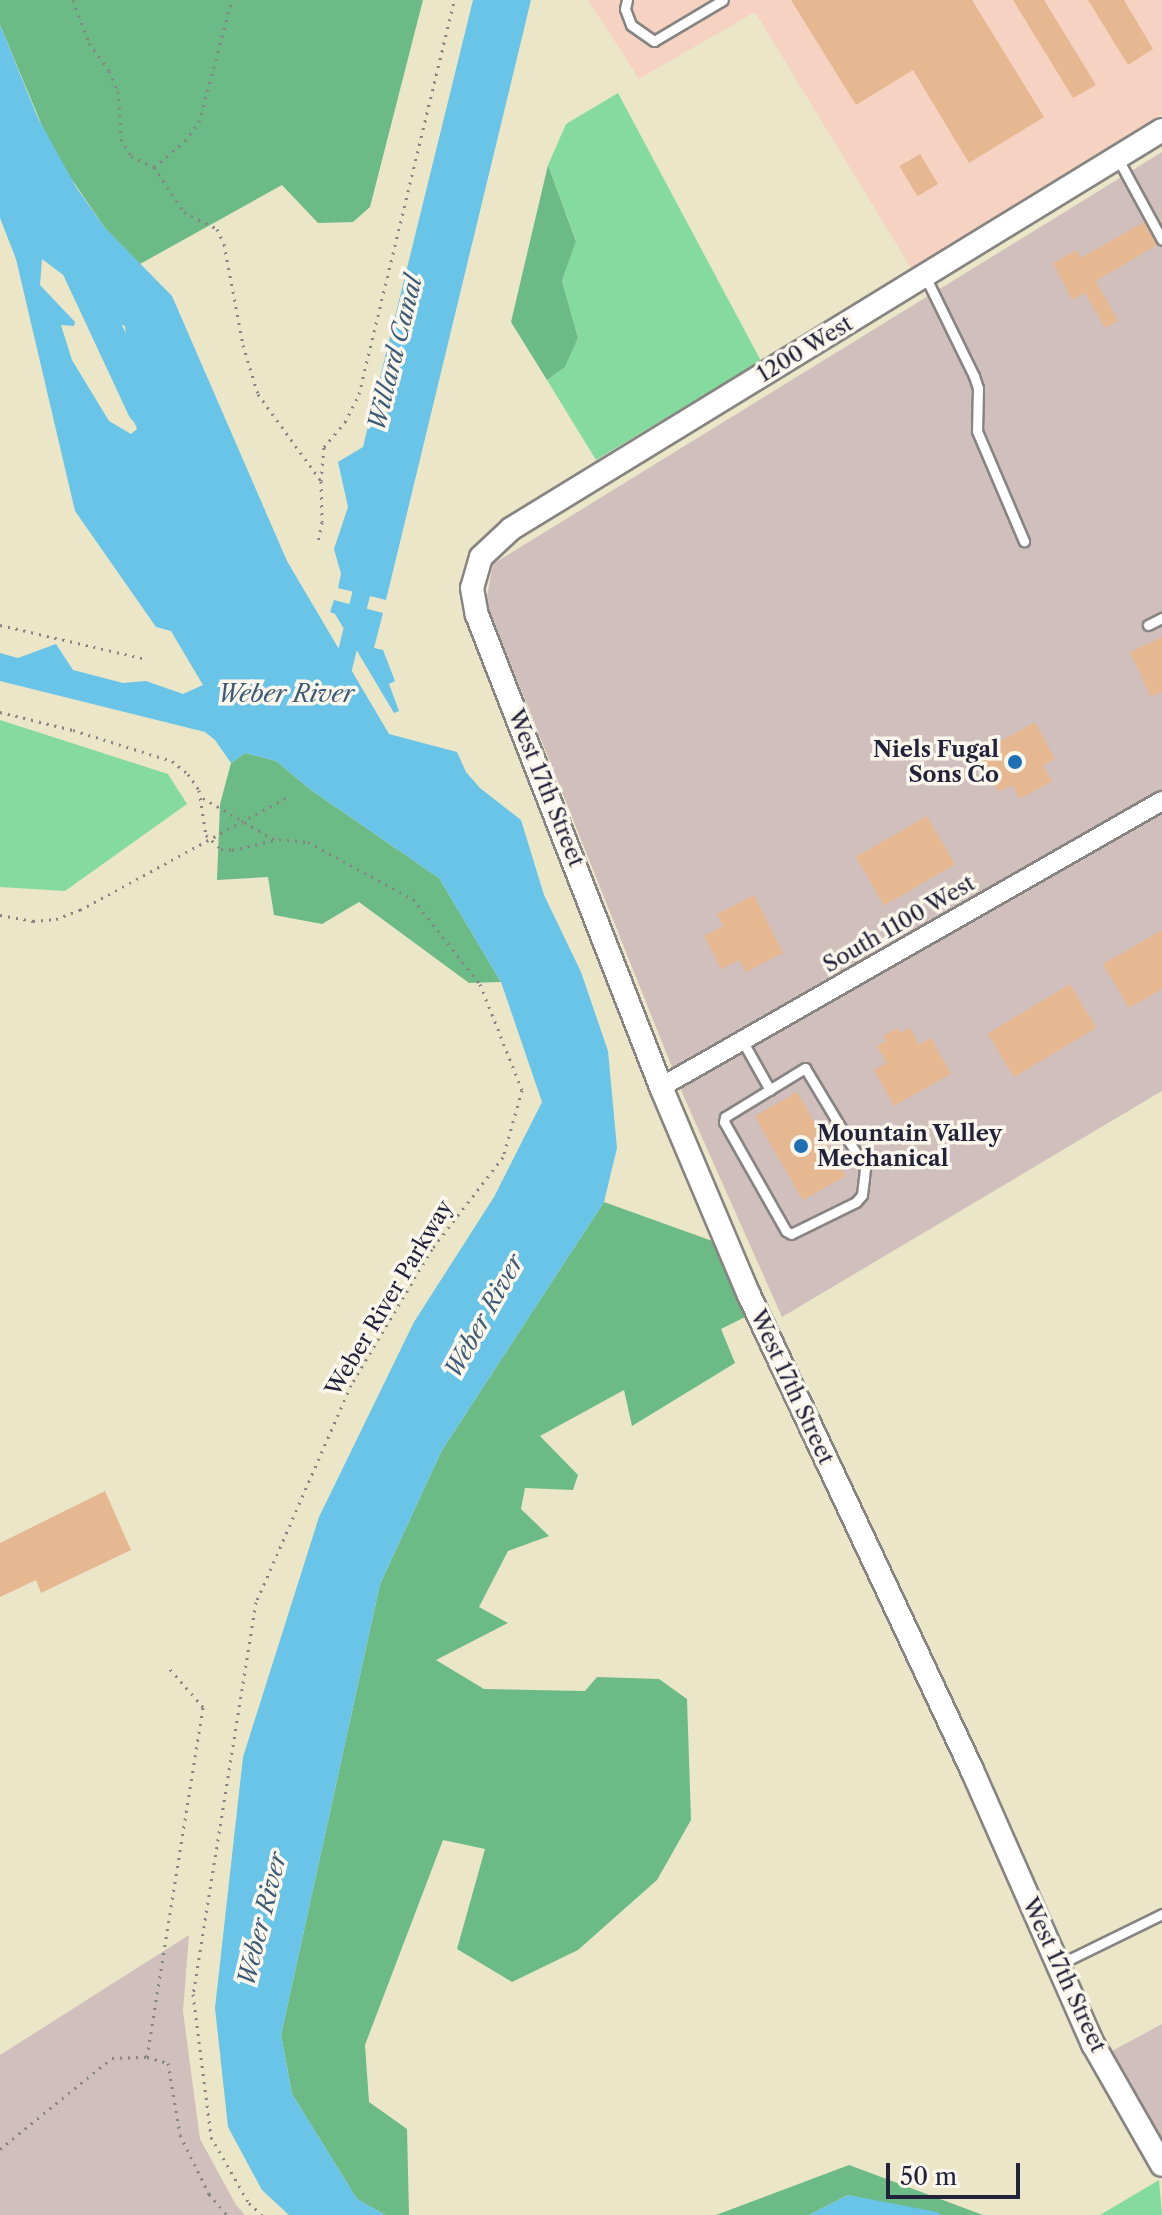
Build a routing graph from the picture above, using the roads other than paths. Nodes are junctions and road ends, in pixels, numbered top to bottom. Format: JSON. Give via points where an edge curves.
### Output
{"nodes":[{"id":1,"x":627,"y":0,"type":"edge"},
{"id":2,"x":723,"y":0,"type":"edge"},
{"id":3,"x":1162,"y":130,"type":"edge"},
{"id":4,"x":1117,"y":157,"type":"junction"},
{"id":5,"x":1162,"y":240,"type":"edge"},
{"id":6,"x":925,"y":276,"type":"junction"},
{"id":7,"x":1024,"y":541,"type":"dead end"},
{"id":8,"x":472,"y":588,"type":"joint"},
{"id":9,"x":1162,"y":618,"type":"edge"},
{"id":10,"x":1148,"y":625,"type":"dead end"},
{"id":11,"x":1162,"y":801,"type":"edge"},
{"id":12,"x":743,"y":1042,"type":"junction"},
{"id":13,"x":661,"y":1087,"type":"junction"},
{"id":14,"x":770,"y":1090,"type":"junction"},
{"id":15,"x":1162,"y":1914,"type":"edge"},
{"id":16,"x":1058,"y":1965,"type":"junction"},
{"id":17,"x":1162,"y":2165,"type":"edge"}],
"edges":[{"from":1,"to":2,"type":"lane","via":[[631,25],[654,41]]},
{"from":3,"to":4,"type":"street","name":"1200 West"},
{"from":4,"to":5,"type":"lane"},
{"from":4,"to":6,"type":"street","name":"1200 West"},
{"from":6,"to":7,"type":"lane","via":[[974,376],[977,431]]},
{"from":6,"to":8,"type":"street","name":"1200 West","via":[[497,539],[481,557]]},
{"from":8,"to":13,"type":"street","name":"West 17th Street","via":[[477,615]]},
{"from":9,"to":10,"type":"lane"},
{"from":11,"to":12,"type":"street","name":"South 1100 West"},
{"from":12,"to":13,"type":"street","name":"South 1100 West"},
{"from":12,"to":14,"type":"lane"},
{"from":13,"to":16,"type":"street","name":"West 17th Street","via":[[749,1295]]},
{"from":14,"to":14,"type":"lane","via":[[805,1068],[865,1168],[862,1195],[856,1202],[797,1234],[786,1231],[724,1122]]},
{"from":15,"to":16,"type":"lane"},
{"from":16,"to":17,"type":"street","name":"West 17th Street","via":[[1093,2044]]}]}
